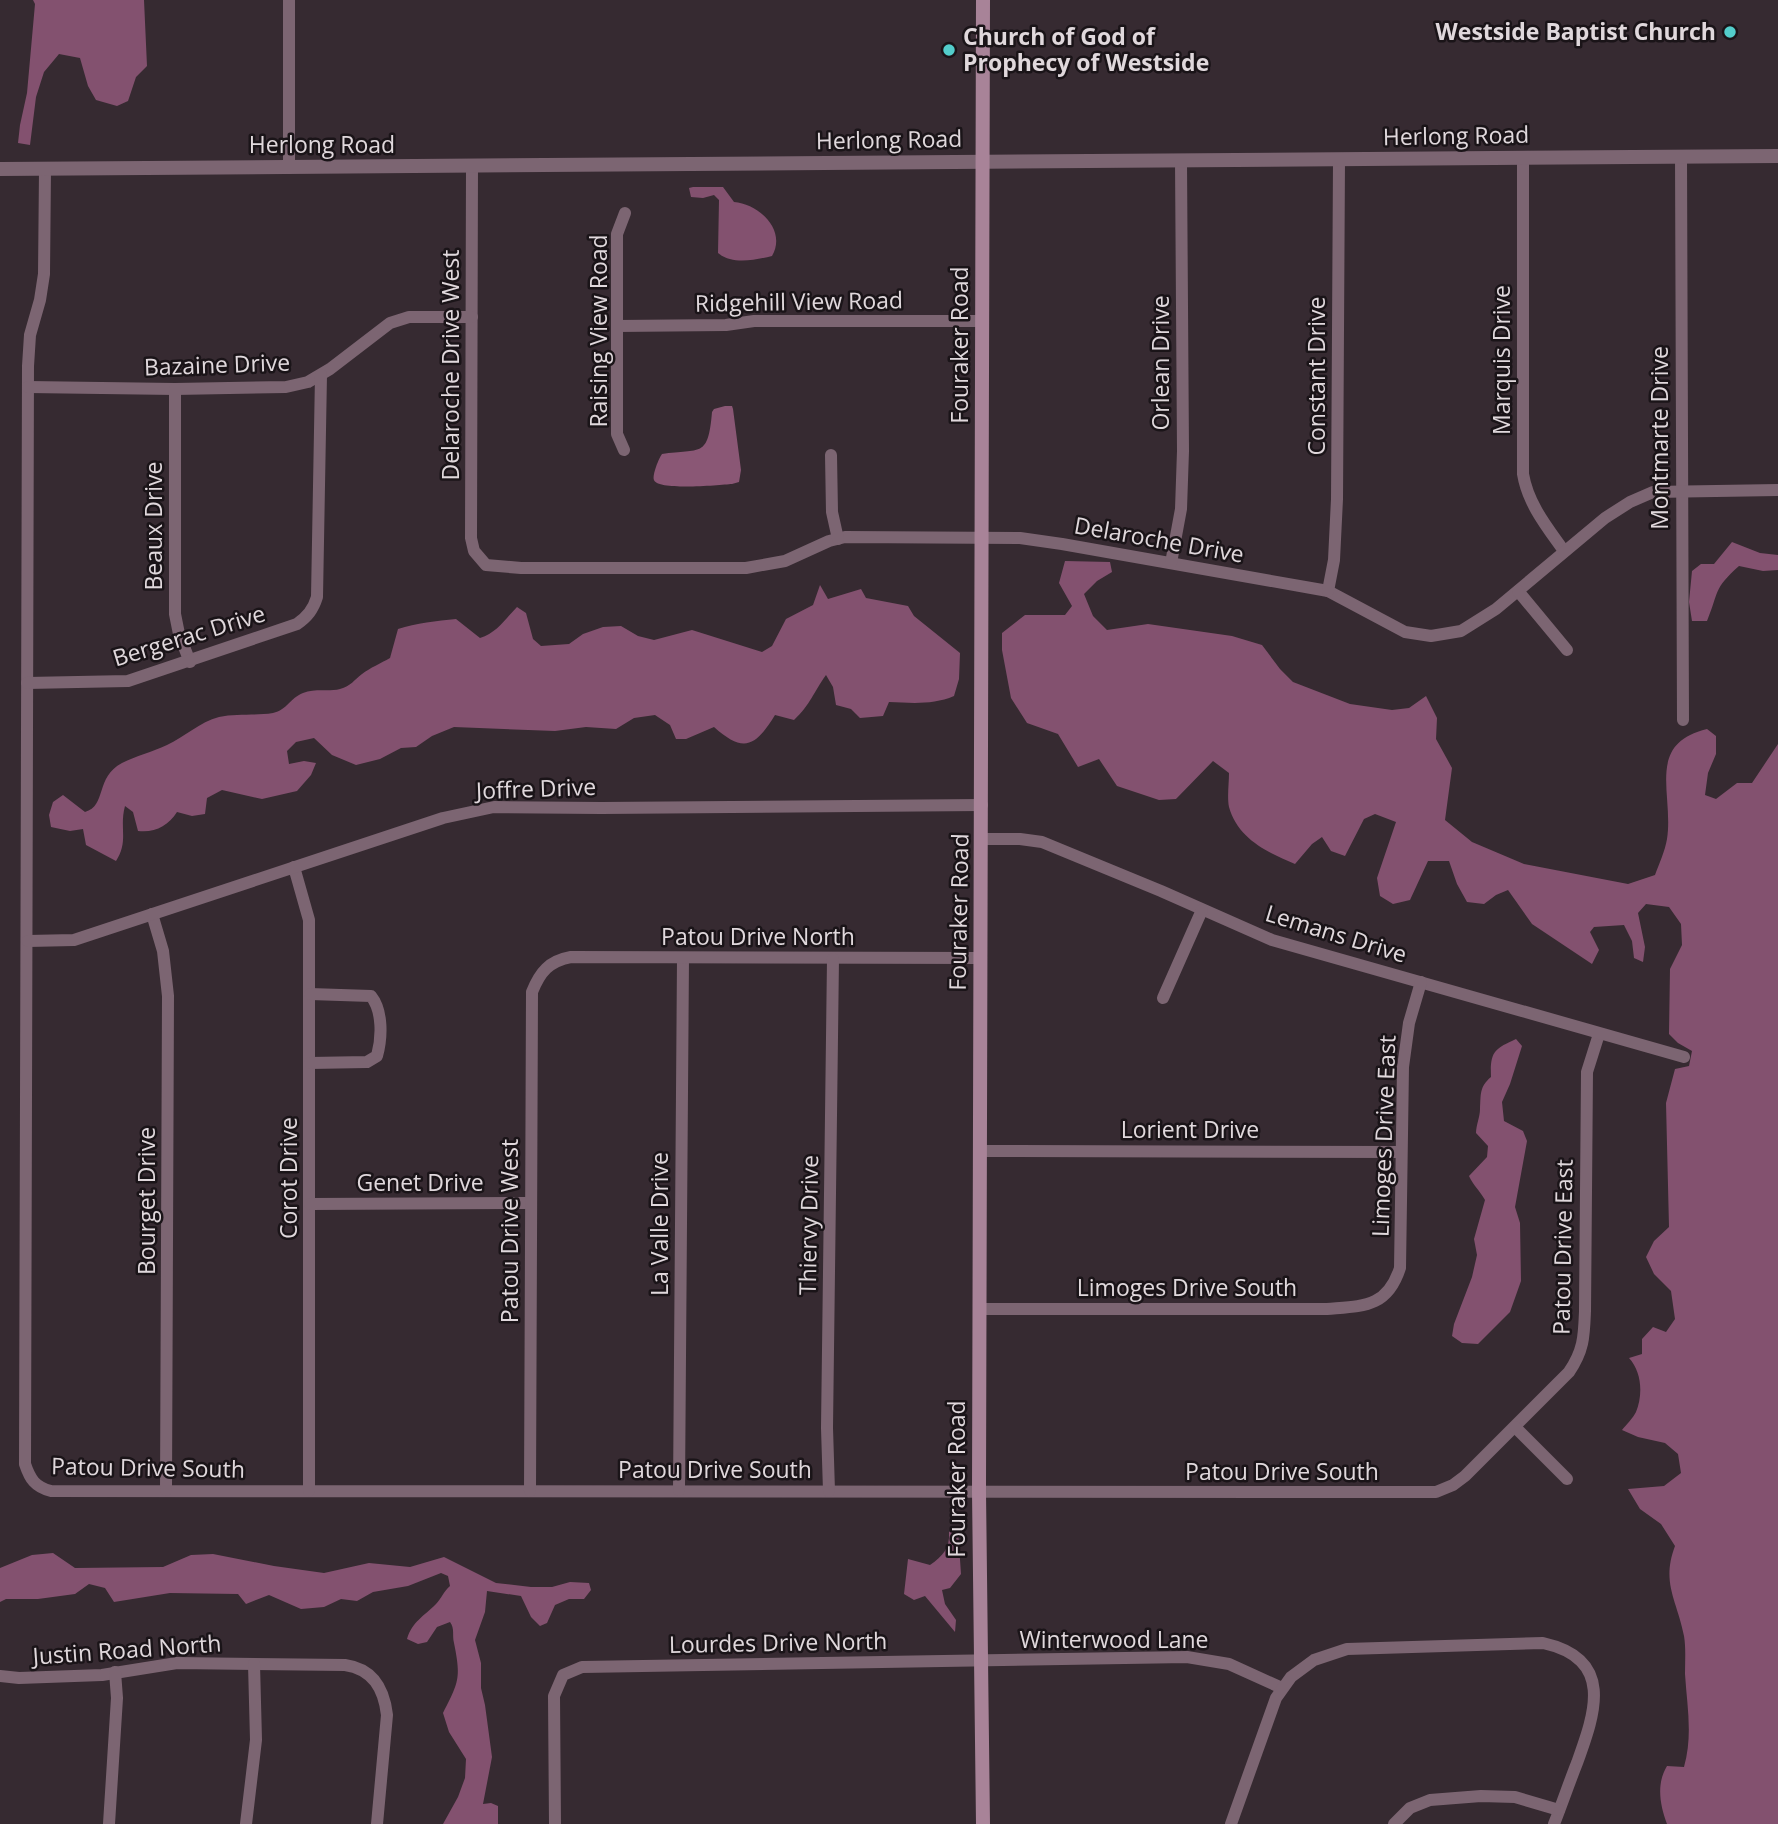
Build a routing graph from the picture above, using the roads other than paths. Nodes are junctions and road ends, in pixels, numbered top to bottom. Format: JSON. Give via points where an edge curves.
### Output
{"nodes":[{"id":1,"x":289,"y":0,"type":"edge"},
{"id":2,"x":984,"y":0,"type":"edge"},
{"id":3,"x":1681,"y":156,"type":"junction"},
{"id":4,"x":1778,"y":156,"type":"edge"},
{"id":5,"x":1523,"y":158,"type":"junction"},
{"id":6,"x":1339,"y":160,"type":"junction"},
{"id":7,"x":983,"y":162,"type":"junction"},
{"id":8,"x":1181,"y":162,"type":"junction"},
{"id":9,"x":472,"y":167,"type":"junction"},
{"id":10,"x":289,"y":168,"type":"junction"},
{"id":11,"x":0,"y":169,"type":"edge"},
{"id":12,"x":45,"y":170,"type":"junction"},
{"id":13,"x":625,"y":213,"type":"dead end"},
{"id":14,"x":472,"y":317,"type":"junction"},
{"id":15,"x":982,"y":321,"type":"junction"},
{"id":16,"x":617,"y":326,"type":"junction"},
{"id":17,"x":321,"y":375,"type":"junction"},
{"id":18,"x":28,"y":387,"type":"junction"},
{"id":19,"x":175,"y":389,"type":"junction"},
{"id":20,"x":624,"y":450,"type":"dead end"},
{"id":21,"x":831,"y":455,"type":"dead end"},
{"id":22,"x":1778,"y":490,"type":"edge"},
{"id":23,"x":1681,"y":491,"type":"junction"},
{"id":24,"x":838,"y":539,"type":"junction"},
{"id":25,"x":982,"y":539,"type":"junction"},
{"id":26,"x":1564,"y":551,"type":"junction"},
{"id":27,"x":481,"y":561,"type":"joint"},
{"id":28,"x":1171,"y":563,"type":"junction"},
{"id":29,"x":1328,"y":591,"type":"junction"},
{"id":30,"x":1518,"y":591,"type":"junction"},
{"id":31,"x":1567,"y":650,"type":"dead end"},
{"id":32,"x":190,"y":662,"type":"junction"},
{"id":33,"x":27,"y":683,"type":"junction"},
{"id":34,"x":1683,"y":720,"type":"dead end"},
{"id":35,"x":982,"y":805,"type":"junction"},
{"id":36,"x":982,"y":839,"type":"junction"},
{"id":37,"x":294,"y":867,"type":"junction"},
{"id":38,"x":1202,"y":910,"type":"junction"},
{"id":39,"x":152,"y":914,"type":"junction"},
{"id":40,"x":28,"y":940,"type":"junction"},
{"id":41,"x":981,"y":958,"type":"junction"},
{"id":42,"x":683,"y":959,"type":"junction"},
{"id":43,"x":833,"y":959,"type":"junction"},
{"id":44,"x":541,"y":973,"type":"joint"},
{"id":45,"x":1421,"y":982,"type":"junction"},
{"id":46,"x":310,"y":994,"type":"junction"},
{"id":47,"x":1163,"y":998,"type":"dead end"},
{"id":48,"x":1599,"y":1034,"type":"junction"},
{"id":49,"x":1684,"y":1057,"type":"dead end"},
{"id":50,"x":310,"y":1063,"type":"junction"},
{"id":51,"x":980,"y":1151,"type":"junction"},
{"id":52,"x":1401,"y":1152,"type":"junction"},
{"id":53,"x":531,"y":1203,"type":"junction"},
{"id":54,"x":310,"y":1204,"type":"junction"},
{"id":55,"x":1388,"y":1292,"type":"joint"},
{"id":56,"x":980,"y":1308,"type":"junction"},
{"id":57,"x":1515,"y":1427,"type":"junction"},
{"id":58,"x":1567,"y":1479,"type":"dead end"},
{"id":59,"x":166,"y":1490,"type":"junction"},
{"id":60,"x":680,"y":1490,"type":"junction"},
{"id":61,"x":309,"y":1491,"type":"junction"},
{"id":62,"x":530,"y":1491,"type":"junction"},
{"id":63,"x":829,"y":1491,"type":"junction"},
{"id":64,"x":979,"y":1492,"type":"junction"},
{"id":65,"x":1404,"y":1493,"type":"joint"},
{"id":66,"x":982,"y":1660,"type":"junction"},
{"id":67,"x":254,"y":1664,"type":"junction"},
{"id":68,"x":115,"y":1672,"type":"junction"},
{"id":69,"x":0,"y":1676,"type":"edge"},
{"id":70,"x":1282,"y":1688,"type":"junction"},
{"id":71,"x":1559,"y":1810,"type":"junction"},
{"id":72,"x":1397,"y":1819,"type":"edge"},
{"id":73,"x":109,"y":1824,"type":"edge"},
{"id":74,"x":246,"y":1824,"type":"edge"},
{"id":75,"x":377,"y":1824,"type":"edge"},
{"id":76,"x":555,"y":1824,"type":"edge"},
{"id":77,"x":983,"y":1824,"type":"edge"},
{"id":78,"x":1231,"y":1824,"type":"edge"},
{"id":79,"x":1554,"y":1824,"type":"edge"}],
"edges":[{"from":1,"to":10,"type":"street"},
{"from":2,"to":7,"type":"main road","name":"Fouraker Road"},
{"from":3,"to":4,"type":"street","name":"Herlong Road"},
{"from":3,"to":5,"type":"street","name":"Herlong Road"},
{"from":3,"to":23,"type":"street","name":"Montmarte Drive"},
{"from":5,"to":6,"type":"street","name":"Herlong Road"},
{"from":5,"to":26,"type":"street","name":"Marquis Drive","via":[[1523,474],[1535,509]]},
{"from":6,"to":8,"type":"street","name":"Herlong Road"},
{"from":6,"to":29,"type":"street","name":"Constant Drive","via":[[1337,499]]},
{"from":7,"to":8,"type":"street","name":"Herlong Road"},
{"from":7,"to":9,"type":"street","name":"Herlong Road"},
{"from":7,"to":15,"type":"main road","name":"Fouraker Road"},
{"from":8,"to":28,"type":"street","name":"Orlean Drive","via":[[1183,451],[1181,509]]},
{"from":9,"to":10,"type":"street","name":"Herlong Road"},
{"from":9,"to":14,"type":"street","name":"Delaroche Drive West"},
{"from":10,"to":12,"type":"street","name":"Herlong Road"},
{"from":11,"to":12,"type":"street","name":"Herlong Road"},
{"from":12,"to":18,"type":"street","via":[[44,274],[30,335]]},
{"from":13,"to":16,"type":"street","name":"Raising View Road","via":[[617,234]]},
{"from":14,"to":17,"type":"street","name":"Bazaine Drive","via":[[409,317],[390,323]]},
{"from":14,"to":27,"type":"street","name":"Delaroche Drive West","via":[[471,538]]},
{"from":15,"to":16,"type":"street","name":"Ridgehill View Road"},
{"from":15,"to":25,"type":"main road","name":"Fouraker Road"},
{"from":16,"to":20,"type":"street","name":"Raising View Road","via":[[617,434]]},
{"from":17,"to":19,"type":"street","name":"Bazaine Drive","via":[[276,388]]},
{"from":17,"to":32,"type":"street","name":"Bergerac Drive","via":[[317,597],[313,608],[297,624]]},
{"from":18,"to":19,"type":"street","name":"Bazaine Drive"},
{"from":18,"to":33,"type":"street"},
{"from":19,"to":32,"type":"street","name":"Beaux Drive","via":[[175,614]]},
{"from":21,"to":24,"type":"street","via":[[832,512]]},
{"from":22,"to":23,"type":"street","name":"Delaroche Drive"},
{"from":23,"to":26,"type":"street","name":"Delaroche Drive","via":[[1653,492],[1630,502]]},
{"from":23,"to":34,"type":"street","name":"Montmarte Drive"},
{"from":24,"to":25,"type":"street","name":"Delaroche Drive"},
{"from":24,"to":27,"type":"street","name":"Delaroche Drive","via":[[785,561],[746,568],[521,569]]},
{"from":25,"to":28,"type":"street","name":"Delaroche Drive","via":[[1020,538]]},
{"from":25,"to":35,"type":"main road","name":"Fouraker Road"},
{"from":26,"to":30,"type":"street","name":"Delaroche Drive"},
{"from":28,"to":29,"type":"street","name":"Delaroche Drive"},
{"from":29,"to":30,"type":"street","name":"Delaroche Drive","via":[[1405,632],[1431,636],[1461,631]]},
{"from":30,"to":31,"type":"street"},
{"from":32,"to":33,"type":"street","name":"Bergerac Drive","via":[[128,681]]},
{"from":33,"to":40,"type":"street"},
{"from":35,"to":36,"type":"main road","name":"Fouraker Road"},
{"from":35,"to":37,"type":"street","name":"Joffre Drive","via":[[494,807],[454,814]]},
{"from":36,"to":38,"type":"street","name":"Lemans Drive","via":[[1041,842]]},
{"from":36,"to":41,"type":"main road","name":"Fouraker Road"},
{"from":37,"to":39,"type":"street","name":"Joffre Drive"},
{"from":37,"to":46,"type":"street","name":"Corot Drive","via":[[309,920]]},
{"from":38,"to":45,"type":"street","name":"Lemans Drive","via":[[1272,940]]},
{"from":38,"to":47,"type":"street"},
{"from":39,"to":40,"type":"street","name":"Joffre Drive","via":[[74,940]]},
{"from":39,"to":59,"type":"street","name":"Bourget Drive","via":[[163,951],[168,996]]},
{"from":40,"to":59,"type":"street","name":"Patou Drive South","via":[[25,1464],[29,1478],[51,1491]]},
{"from":41,"to":43,"type":"street","name":"Patou Drive North"},
{"from":41,"to":51,"type":"main road","name":"Fouraker Road"},
{"from":42,"to":43,"type":"street","name":"Patou Drive North"},
{"from":42,"to":44,"type":"street","name":"Patou Drive North","via":[[571,957],[556,961]]},
{"from":42,"to":60,"type":"street","name":"La Valle Drive"},
{"from":43,"to":63,"type":"street","name":"Thiervy Drive"},
{"from":44,"to":53,"type":"street","name":"Patou Drive West","via":[[533,992]]},
{"from":45,"to":48,"type":"street","name":"Lemans Drive"},
{"from":45,"to":52,"type":"street","name":"Limoges Drive East","via":[[1402,1067]]},
{"from":46,"to":50,"type":"street","name":"Corot Drive"},
{"from":46,"to":50,"type":"street","via":[[371,996],[379,1005],[380,1044],[377,1056],[367,1062]]},
{"from":48,"to":49,"type":"street","name":"Lemans Drive"},
{"from":48,"to":57,"type":"street","name":"Patou Drive East","via":[[1587,1072],[1584,1341],[1569,1372]]},
{"from":50,"to":54,"type":"street","name":"Corot Drive"},
{"from":51,"to":52,"type":"street","name":"Lorient Drive"},
{"from":51,"to":56,"type":"main road","name":"Fouraker Road"},
{"from":52,"to":55,"type":"street","name":"Limoges Drive East","via":[[1400,1268]]},
{"from":53,"to":54,"type":"street","name":"Genet Drive"},
{"from":53,"to":62,"type":"street","name":"Patou Drive West"},
{"from":54,"to":61,"type":"street","name":"Corot Drive"},
{"from":55,"to":56,"type":"street","name":"Limoges Drive South","via":[[1367,1305],[1327,1309]]},
{"from":56,"to":64,"type":"main road","name":"Fouraker Road"},
{"from":57,"to":58,"type":"street"},
{"from":57,"to":65,"type":"street","name":"Patou Drive East","via":[[1453,1485],[1436,1492]]},
{"from":59,"to":61,"type":"street","name":"Patou Drive South"},
{"from":60,"to":62,"type":"street","name":"Patou Drive South"},
{"from":60,"to":63,"type":"street","name":"Patou Drive South"},
{"from":61,"to":62,"type":"street","name":"Patou Drive South"},
{"from":63,"to":64,"type":"street","name":"Patou Drive South"},
{"from":64,"to":65,"type":"street","name":"Patou Drive South"},
{"from":64,"to":66,"type":"main road","name":"Fouraker Road"},
{"from":66,"to":70,"type":"street","name":"Winterwood Lane","via":[[1186,1657],[1229,1664]]},
{"from":66,"to":76,"type":"street","name":"Lourdes Drive North","via":[[575,1669],[563,1675],[554,1696]]},
{"from":66,"to":77,"type":"main road","name":"Fouraker Road"},
{"from":67,"to":68,"type":"street","name":"Justin Road North","via":[[177,1663]]},
{"from":67,"to":74,"type":"street","via":[[256,1740]]},
{"from":67,"to":75,"type":"street","name":"Justin Road North","via":[[345,1665],[377,1682],[387,1715]]},
{"from":68,"to":69,"type":"street","name":"Justin Road North"},
{"from":68,"to":73,"type":"street"},
{"from":70,"to":71,"type":"street","via":[[1314,1660],[1347,1649],[1543,1643],[1569,1652],[1582,1662],[1592,1680],[1595,1701]]},
{"from":70,"to":78,"type":"street"},
{"from":71,"to":72,"type":"street","via":[[1515,1797],[1481,1796],[1430,1800]]},
{"from":71,"to":79,"type":"street"}]}
